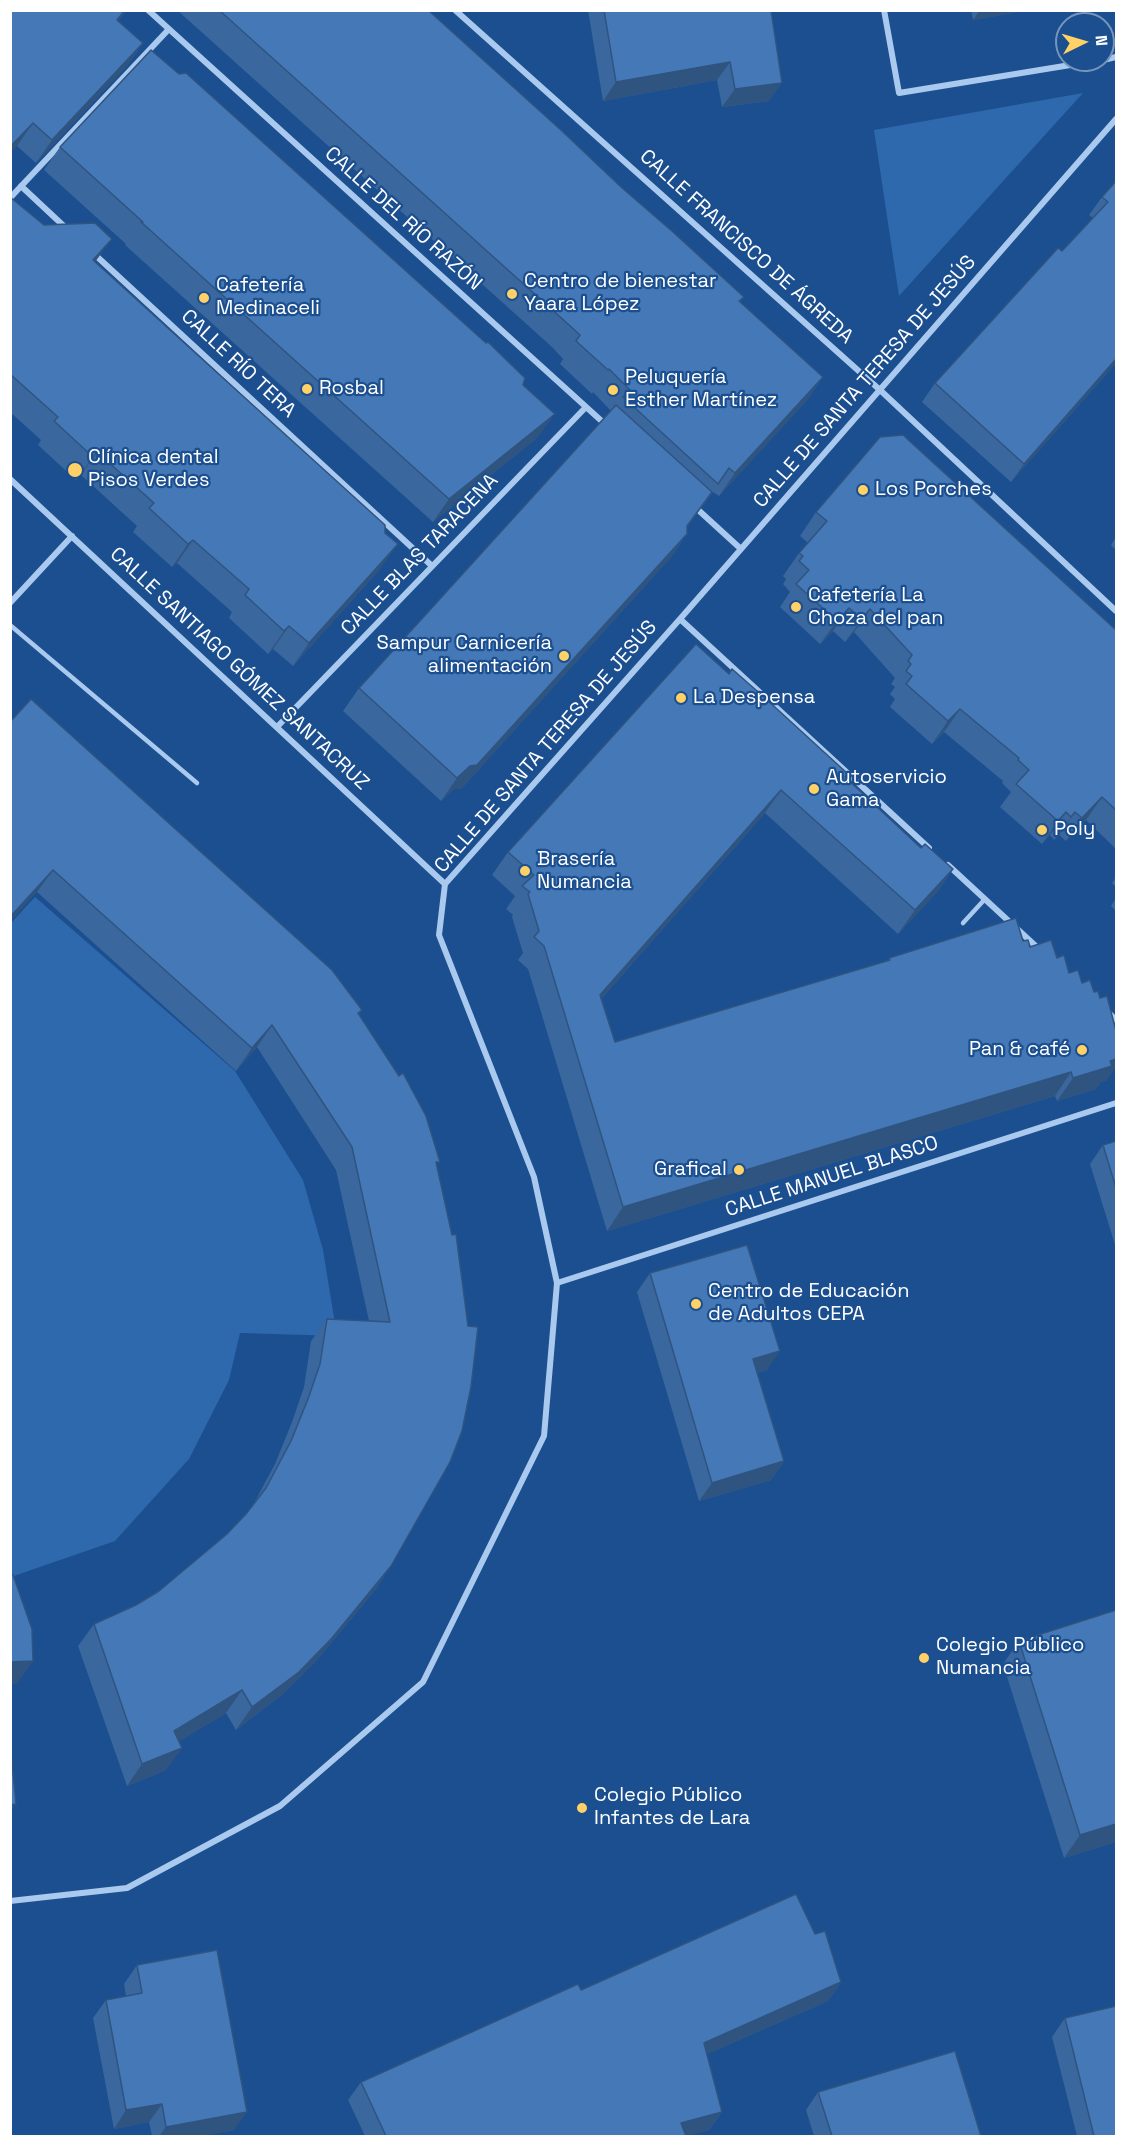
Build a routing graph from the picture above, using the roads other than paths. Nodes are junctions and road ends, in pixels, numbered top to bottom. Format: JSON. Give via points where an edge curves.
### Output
{"nodes":[{"id":1,"x":148,"y":10,"type":"edge"},
{"id":2,"x":455,"y":10,"type":"edge"},
{"id":3,"x":885,"y":10,"type":"edge"},
{"id":4,"x":169,"y":29,"type":"junction"},
{"id":5,"x":1055,"y":68,"type":"edge"},
{"id":6,"x":1116,"y":119,"type":"edge"},
{"id":7,"x":21,"y":186,"type":"junction"},
{"id":8,"x":10,"y":198,"type":"edge"},
{"id":9,"x":74,"y":235,"type":"edge"},
{"id":10,"x":83,"y":243,"type":"edge"},
{"id":11,"x":880,"y":390,"type":"junction"},
{"id":12,"x":586,"y":407,"type":"junction"},
{"id":13,"x":612,"y":431,"type":"edge"},
{"id":14,"x":10,"y":479,"type":"edge"},
{"id":15,"x":689,"y":502,"type":"edge"},
{"id":16,"x":72,"y":536,"type":"junction"},
{"id":17,"x":741,"y":549,"type":"junction"},
{"id":18,"x":432,"y":566,"type":"junction"},
{"id":19,"x":10,"y":603,"type":"edge"},
{"id":20,"x":1116,"y":611,"type":"edge"},
{"id":21,"x":680,"y":620,"type":"junction"},
{"id":22,"x":10,"y":625,"type":"edge"},
{"id":23,"x":277,"y":727,"type":"junction"},
{"id":24,"x":197,"y":783,"type":"dead end"},
{"id":25,"x":933,"y":851,"type":"edge"},
{"id":26,"x":942,"y":859,"type":"edge"},
{"id":27,"x":445,"y":884,"type":"junction"},
{"id":28,"x":985,"y":899,"type":"junction"},
{"id":29,"x":963,"y":923,"type":"dead end"},
{"id":30,"x":1047,"y":956,"type":"edge"},
{"id":31,"x":1099,"y":1004,"type":"edge"},
{"id":32,"x":1116,"y":1020,"type":"edge"},
{"id":33,"x":1116,"y":1103,"type":"edge"},
{"id":34,"x":557,"y":1283,"type":"junction"},
{"id":35,"x":10,"y":1901,"type":"edge"}],
"edges":[{"from":1,"to":4,"type":"street","name":"CALLE DEL RÍO RAZÓN"},
{"from":2,"to":11,"type":"street","name":"CALLE FRANCISCO DE ÁGREDA"},
{"from":3,"to":5,"type":"street","via":[[899,93]]},
{"from":4,"to":7,"type":"street"},
{"from":4,"to":12,"type":"street","name":"CALLE DEL RÍO RAZÓN"},
{"from":6,"to":11,"type":"street","name":"CALLE DE SANTA TERESA DE JESÚS"},
{"from":7,"to":8,"type":"street"},
{"from":7,"to":9,"type":"street"},
{"from":10,"to":18,"type":"street","name":"CALLE RÍO TERA"},
{"from":11,"to":17,"type":"street","name":"CALLE DE SANTA TERESA DE JESÚS"},
{"from":11,"to":20,"type":"street","name":"CALLE FRANCISCO DE ÁGREDA"},
{"from":12,"to":13,"type":"street","name":"CALLE DEL RÍO RAZÓN"},
{"from":12,"to":18,"type":"street","name":"CALLE BLAS TARACENA"},
{"from":14,"to":16,"type":"street","name":"CALLE SANTIAGO GÓMEZ SANTACRUZ"},
{"from":15,"to":17,"type":"street"},
{"from":16,"to":19,"type":"street"},
{"from":16,"to":23,"type":"street","name":"CALLE SANTIAGO GÓMEZ SANTACRUZ"},
{"from":17,"to":21,"type":"street","name":"CALLE DE SANTA TERESA DE JESÚS"},
{"from":18,"to":23,"type":"street","name":"CALLE BLAS TARACENA"},
{"from":21,"to":25,"type":"street"},
{"from":21,"to":27,"type":"street","name":"CALLE DE SANTA TERESA DE JESÚS"},
{"from":22,"to":24,"type":"lane"},
{"from":23,"to":27,"type":"street","name":"CALLE SANTIAGO GÓMEZ SANTACRUZ"},
{"from":26,"to":28,"type":"street"},
{"from":27,"to":34,"type":"street","name":"CALLE DE SANTA TERESA DE JESÚS","via":[[439,935],[534,1177]]},
{"from":28,"to":29,"type":"lane"},
{"from":28,"to":30,"type":"street"},
{"from":31,"to":32,"type":"street"},
{"from":33,"to":34,"type":"street","name":"CALLE MANUEL BLASCO"},
{"from":34,"to":35,"type":"street","name":"CALLE DE SANTA TERESA DE JESÚS","via":[[544,1436],[423,1682],[280,1806],[137,1883],[127,1888]]}]}
